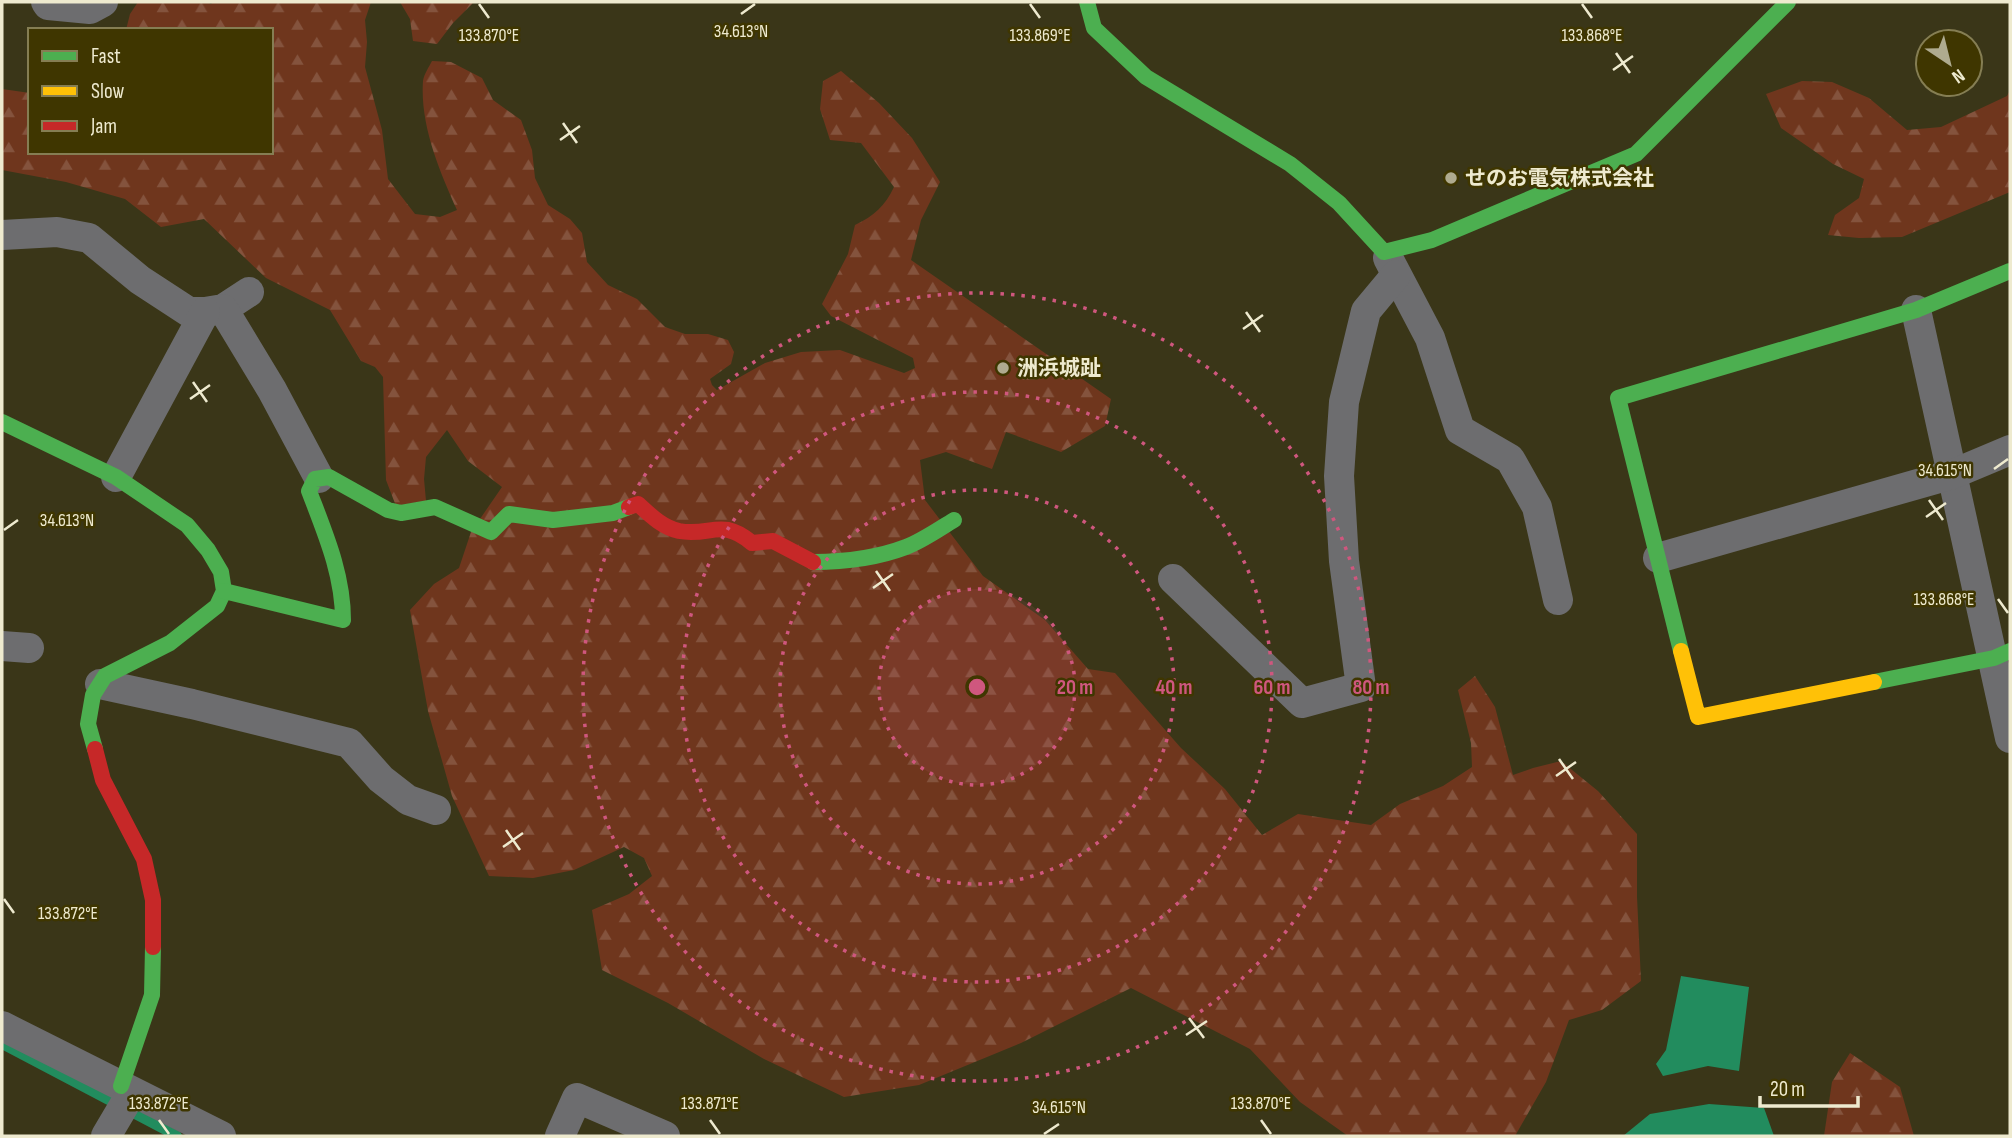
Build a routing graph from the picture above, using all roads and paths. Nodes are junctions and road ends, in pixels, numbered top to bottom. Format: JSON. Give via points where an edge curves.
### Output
{"nodes":[{"id":1,"x":46,"y":2,"type":"edge"},
{"id":2,"x":103,"y":2,"type":"edge"},
{"id":3,"x":1087,"y":2,"type":"edge"},
{"id":4,"x":1788,"y":2,"type":"edge"},
{"id":5,"x":2,"y":234,"type":"edge"},
{"id":6,"x":1390,"y":263,"type":"junction"},
{"id":7,"x":2010,"y":271,"type":"edge"},
{"id":8,"x":249,"y":292,"type":"dead end"},
{"id":9,"x":1916,"y":310,"type":"junction"},
{"id":10,"x":214,"y":311,"type":"junction"},
{"id":11,"x":2,"y":422,"type":"edge"},
{"id":12,"x":2010,"y":450,"type":"edge"},
{"id":13,"x":1953,"y":474,"type":"junction"},
{"id":14,"x":117,"y":477,"type":"junction"},
{"id":15,"x":319,"y":478,"type":"junction"},
{"id":16,"x":954,"y":520,"type":"dead end"},
{"id":17,"x":1658,"y":558,"type":"junction"},
{"id":18,"x":1173,"y":579,"type":"dead end"},
{"id":19,"x":224,"y":591,"type":"junction"},
{"id":20,"x":1558,"y":600,"type":"dead end"},
{"id":21,"x":2002,"y":654,"type":"edge"},
{"id":22,"x":100,"y":684,"type":"junction"},
{"id":23,"x":2010,"y":738,"type":"edge"},
{"id":24,"x":436,"y":810,"type":"dead end"},
{"id":25,"x":2,"y":1026,"type":"edge"},
{"id":26,"x":121,"y":1106,"type":"edge"},
{"id":27,"x":221,"y":1136,"type":"edge"},
{"id":28,"x":560,"y":1136,"type":"edge"},
{"id":29,"x":665,"y":1136,"type":"edge"}],
"edges":[{"from":1,"to":2,"type":"street","via":[[90,9]]},
{"from":3,"to":6,"type":"street","via":[[1094,28],[1146,77],[1290,164],[1339,203]]},
{"from":4,"to":6,"type":"street","via":[[1636,154],[1432,240]]},
{"from":5,"to":10,"type":"street","via":[[57,232],[89,238],[189,312]]},
{"from":6,"to":18,"type":"street","via":[[1366,311],[1344,402],[1339,476],[1344,561],[1361,687],[1302,703]]},
{"from":6,"to":20,"type":"street","via":[[1430,338],[1460,430],[1510,459],[1538,507]]},
{"from":7,"to":9,"type":"street"},
{"from":8,"to":10,"type":"street"},
{"from":9,"to":13,"type":"street"},
{"from":9,"to":17,"type":"street","via":[[1618,398]]},
{"from":10,"to":14,"type":"street"},
{"from":10,"to":15,"type":"street","via":[[271,390]]},
{"from":11,"to":14,"type":"street"},
{"from":12,"to":13,"type":"street"},
{"from":13,"to":17,"type":"street"},
{"from":13,"to":21,"type":"street"},
{"from":14,"to":19,"type":"street","via":[[187,525],[221,572]]},
{"from":15,"to":16,"type":"street","via":[[329,477],[388,510],[401,513],[435,508],[491,532],[509,514],[553,520],[614,513],[638,504],[671,529],[697,532],[724,527],[743,533],[752,543],[773,541],[812,562],[907,547]]},
{"from":15,"to":19,"type":"street","via":[[309,491],[330,549],[344,603],[343,620]]},
{"from":17,"to":21,"type":"street","via":[[1698,717]]},
{"from":19,"to":22,"type":"street","via":[[217,606],[170,643],[105,676]]},
{"from":21,"to":23,"type":"street"},
{"from":22,"to":24,"type":"street","via":[[349,743],[381,779],[408,800]]},
{"from":22,"to":26,"type":"street","via":[[93,695],[88,724],[103,780],[145,859],[153,900],[152,995]]},
{"from":25,"to":26,"type":"street"},
{"from":26,"to":27,"type":"street"},
{"from":28,"to":29,"type":"street","via":[[577,1098]]}]}
